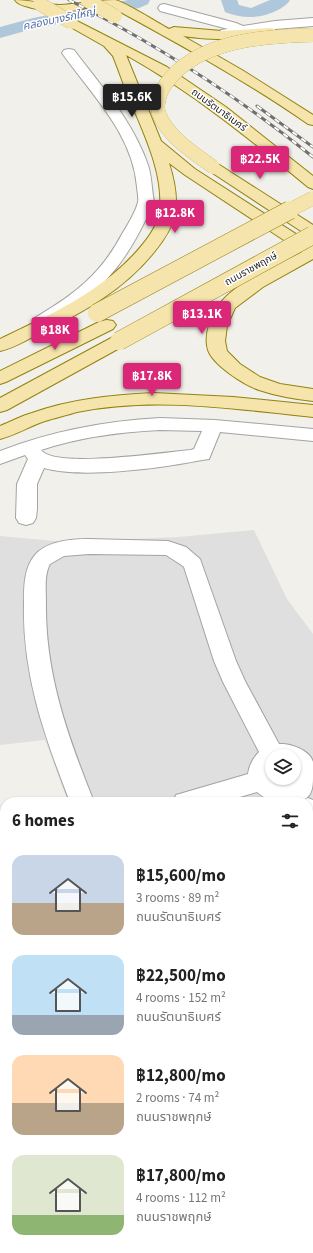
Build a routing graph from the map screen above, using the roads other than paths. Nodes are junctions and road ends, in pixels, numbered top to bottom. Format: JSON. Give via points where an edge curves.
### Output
{"nodes":[{"id":1,"x":21,"y":0,"type":"edge"},
{"id":2,"x":102,"y":0,"type":"edge"},
{"id":3,"x":107,"y":0,"type":"edge"},
{"id":4,"x":87,"y":1,"type":"edge"},
{"id":5,"x":37,"y":2,"type":"edge"},
{"id":6,"x":58,"y":2,"type":"edge"},
{"id":7,"x":164,"y":8,"type":"dead end"},
{"id":8,"x":121,"y":13,"type":"junction"},
{"id":9,"x":77,"y":19,"type":"junction"},
{"id":10,"x":313,"y":22,"type":"edge"},
{"id":11,"x":157,"y":26,"type":"junction"},
{"id":12,"x":313,"y":30,"type":"edge"},
{"id":13,"x":242,"y":31,"type":"junction"},
{"id":14,"x":212,"y":35,"type":"junction"},
{"id":15,"x":313,"y":35,"type":"edge"},
{"id":16,"x":109,"y":43,"type":"junction"},
{"id":17,"x":70,"y":53,"type":"dead end"},
{"id":18,"x":235,"y":70,"type":"junction"},
{"id":19,"x":313,"y":105,"type":"edge"},
{"id":20,"x":141,"y":110,"type":"junction"},
{"id":21,"x":116,"y":116,"type":"junction"},
{"id":22,"x":310,"y":127,"type":"edge"},
{"id":23,"x":156,"y":144,"type":"junction"},
{"id":24,"x":295,"y":152,"type":"dead end"},
{"id":25,"x":313,"y":184,"type":"edge"},
{"id":26,"x":313,"y":198,"type":"edge"},
{"id":27,"x":146,"y":201,"type":"junction"},
{"id":28,"x":313,"y":214,"type":"edge"},
{"id":29,"x":165,"y":220,"type":"junction"},
{"id":30,"x":313,"y":232,"type":"edge"},
{"id":31,"x":313,"y":252,"type":"edge"},
{"id":32,"x":102,"y":319,"type":"junction"},
{"id":33,"x":4,"y":344,"type":"edge"},
{"id":34,"x":0,"y":363,"type":"edge"},
{"id":35,"x":0,"y":378,"type":"edge"},
{"id":36,"x":313,"y":395,"type":"edge"},
{"id":37,"x":0,"y":406,"type":"edge"},
{"id":38,"x":313,"y":411,"type":"edge"},
{"id":39,"x":313,"y":420,"type":"edge"},
{"id":40,"x":213,"y":426,"type":"junction"},
{"id":41,"x":0,"y":433,"type":"edge"},
{"id":42,"x":313,"y":435,"type":"edge"},
{"id":43,"x":0,"y":446,"type":"edge"},
{"id":44,"x":34,"y":453,"type":"junction"},
{"id":45,"x":0,"y":458,"type":"edge"},
{"id":46,"x":26,"y":518,"type":"dead end"},
{"id":47,"x":270,"y":749,"type":"edge"},
{"id":48,"x":301,"y":760,"type":"edge"},
{"id":49,"x":265,"y":761,"type":"edge"},
{"id":50,"x":310,"y":768,"type":"edge"},
{"id":51,"x":262,"y":781,"type":"junction"},
{"id":52,"x":80,"y":797,"type":"edge"},
{"id":53,"x":204,"y":797,"type":"edge"},
{"id":54,"x":296,"y":797,"type":"edge"},
{"id":55,"x":303,"y":797,"type":"edge"}],
"edges":[{"from":1,"to":2,"type":"main road","via":[[32,5],[68,8]]},
{"from":3,"to":8,"type":"main road"},
{"from":4,"to":8,"type":"main road","bridge":true},
{"from":5,"to":9,"type":"main road","name":"ถนนรัตนาธิเบศร์","bridge":true},
{"from":6,"to":9,"type":"main road","name":"ถนนรัตนาธิเบศร์"},
{"from":7,"to":13,"type":"street"},
{"from":8,"to":11,"type":"main road"},
{"from":8,"to":22,"type":"main road"},
{"from":9,"to":16,"type":"main road","name":"ถนนรัตนาธิเบศร์"},
{"from":9,"to":24,"type":"main road","name":"ถนนรัตนาธิเบศร์","via":[[190,79],[233,106]]},
{"from":10,"to":13,"type":"street"},
{"from":11,"to":14,"type":"main road","via":[[174,31]]},
{"from":11,"to":18,"type":"main road"},
{"from":12,"to":14,"type":"main road"},
{"from":13,"to":14,"type":"street"},
{"from":15,"to":30,"type":"main road","bridge":true,"via":[[264,38],[235,43],[201,55],[184,66],[166,83],[159,99],[158,112],[167,128],[213,167]]},
{"from":16,"to":20,"type":"main road","via":[[119,55]]},
{"from":16,"to":25,"type":"main road","name":"ถนนรัตนาธิเบศร์","via":[[162,70],[221,110]]},
{"from":17,"to":21,"type":"street"},
{"from":18,"to":19,"type":"main road"},
{"from":18,"to":22,"type":"main road","via":[[272,93]]},
{"from":20,"to":21,"type":"street"},
{"from":20,"to":23,"type":"main road"},
{"from":21,"to":27,"type":"street","via":[[139,157],[144,175]]},
{"from":23,"to":29,"type":"main road","via":[[165,178],[168,208]]},
{"from":23,"to":31,"type":"main road","via":[[190,172]]},
{"from":26,"to":32,"type":"main road","bridge":true},
{"from":27,"to":29,"type":"street","via":[[147,212],[152,218]]},
{"from":27,"to":33,"type":"street","via":[[122,250],[104,274],[75,300]]},
{"from":28,"to":32,"type":"main road","name":"ถนนราชพฤกษ์"},
{"from":29,"to":33,"type":"main road","via":[[163,227],[137,263],[108,289]]},
{"from":30,"to":37,"type":"main road","name":"ถนนราชพฤกษ์","bridge":true},
{"from":31,"to":36,"type":"main road","via":[[229,304],[216,333],[217,350],[229,365],[246,378],[280,390]]},
{"from":32,"to":34,"type":"main road"},
{"from":32,"to":35,"type":"main road","name":"ถนนราชพฤกษ์"},
{"from":38,"to":41,"type":"main road","via":[[159,398],[120,400],[83,405],[47,414]]},
{"from":39,"to":43,"type":"main road","via":[[198,412],[101,416],[43,431]]},
{"from":40,"to":42,"type":"street"},
{"from":40,"to":44,"type":"street","via":[[182,424],[106,428],[72,435]]},
{"from":40,"to":44,"type":"street","via":[[202,454],[96,465],[50,463]]},
{"from":44,"to":45,"type":"street"},
{"from":44,"to":46,"type":"street","via":[[27,484]]},
{"from":47,"to":52,"type":"street","via":[[234,682],[198,576],[193,564],[183,554],[169,548],[92,546],[52,552],[42,560],[36,578],[33,622],[45,702]]},
{"from":48,"to":50,"type":"street"},
{"from":49,"to":51,"type":"street","via":[[260,773]]},
{"from":50,"to":55,"type":"street","via":[[309,779],[302,789]]},
{"from":51,"to":53,"type":"street"},
{"from":51,"to":54,"type":"street","via":[[274,791]]}]}
